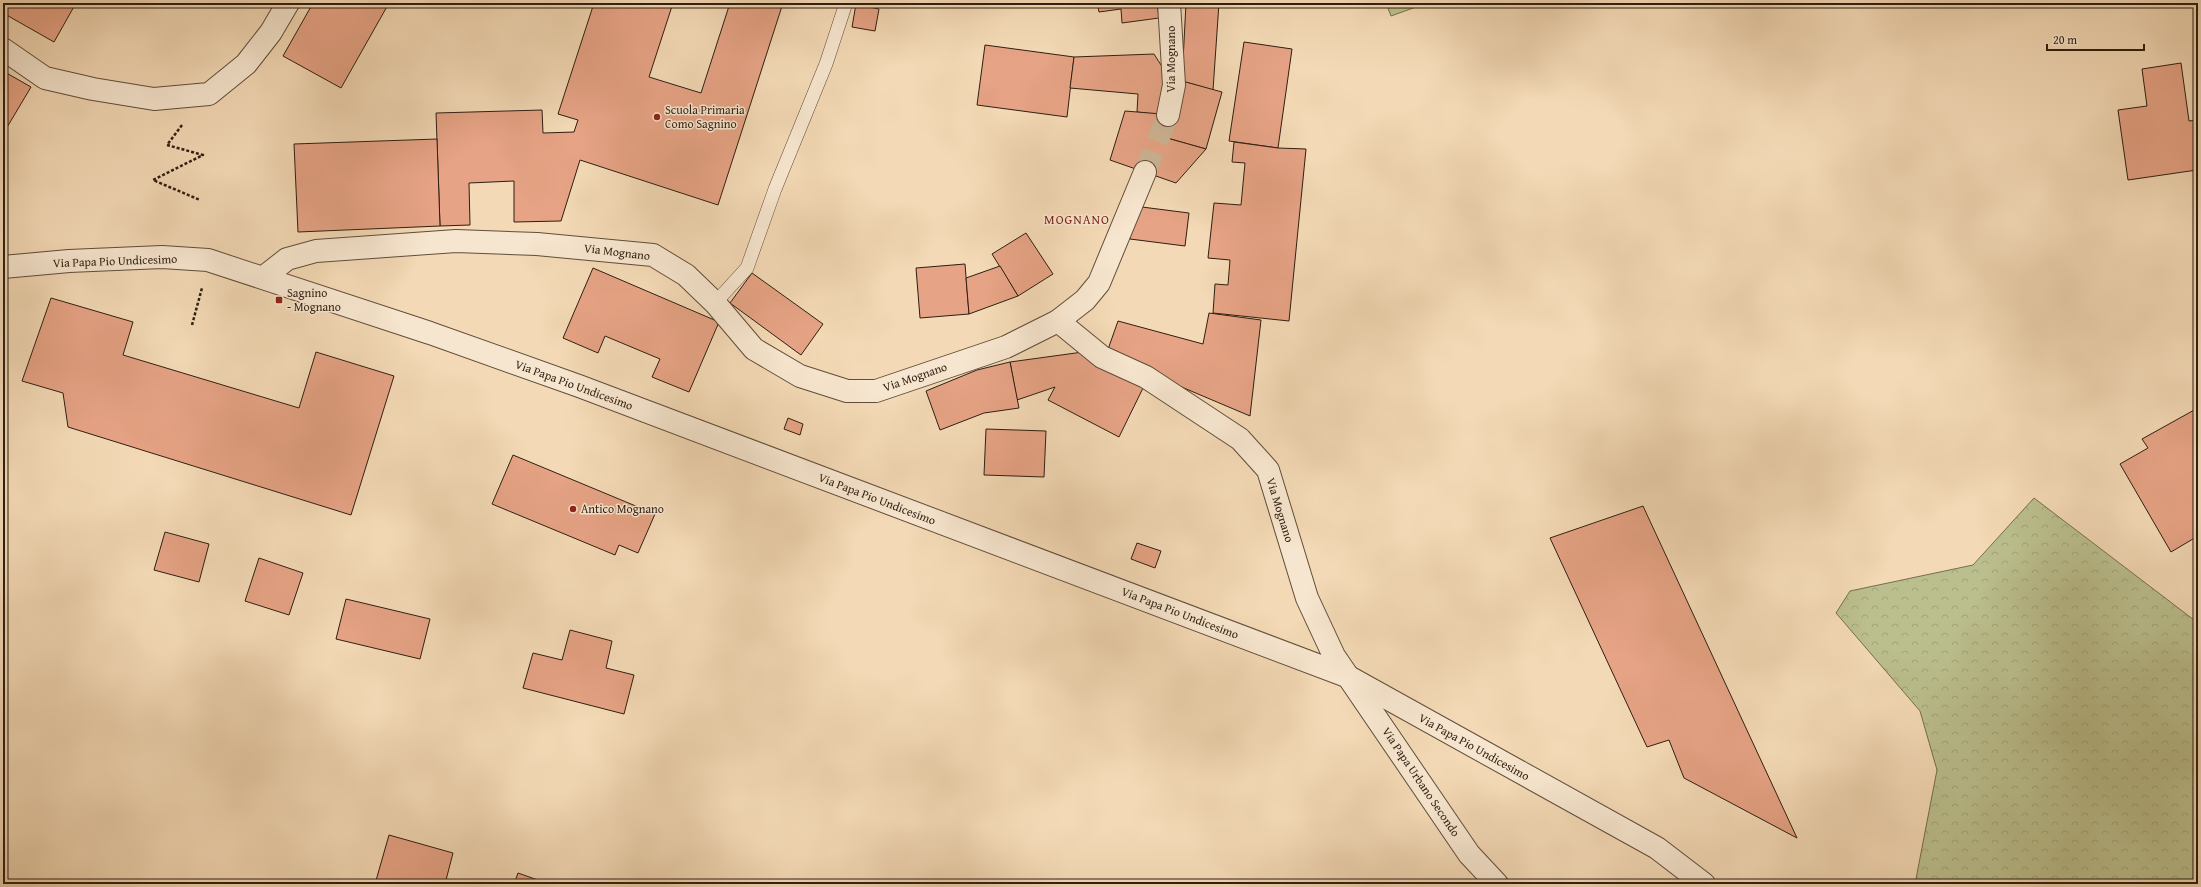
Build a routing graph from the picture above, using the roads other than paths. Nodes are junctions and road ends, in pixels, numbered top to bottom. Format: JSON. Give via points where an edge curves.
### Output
{"nodes":[{"id":1,"x":288,"y":3,"type":"edge"},
{"id":2,"x":846,"y":3,"type":"edge"},
{"id":3,"x":1169,"y":3,"type":"edge"},
{"id":4,"x":3,"y":49,"type":"edge"},
{"id":5,"x":1168,"y":115,"type":"tunnel mouth"},
{"id":6,"x":1144,"y":172,"type":"tunnel mouth"},
{"id":7,"x":3,"y":267,"type":"edge"},
{"id":8,"x":264,"y":277,"type":"junction"},
{"id":9,"x":715,"y":303,"type":"junction"},
{"id":10,"x":1058,"y":320,"type":"junction"},
{"id":11,"x":1349,"y":677,"type":"junction"},
{"id":12,"x":1497,"y":884,"type":"edge"},
{"id":13,"x":1704,"y":884,"type":"edge"}],
"edges":[{"from":1,"to":4,"type":"street","via":[[246,64],[209,94],[154,99],[93,89],[46,78]]},
{"from":2,"to":9,"type":"lane","via":[[826,64],[775,189],[747,268]]},
{"from":3,"to":5,"type":"street","name":"Via Mognano","via":[[1174,85]]},
{"from":6,"to":10,"type":"street","via":[[1099,282],[1085,300]]},
{"from":7,"to":8,"type":"street","name":"Via Papa Pio Undicesimo","via":[[162,257],[208,260]]},
{"from":8,"to":9,"type":"street","name":"Via Mognano","via":[[287,259],[316,251],[456,242],[537,244],[653,255],[686,275]]},
{"from":8,"to":11,"type":"street","name":"Via Papa Pio Undicesimo","via":[[327,301],[430,333],[579,386]]},
{"from":9,"to":10,"type":"street","name":"Via Mognano","via":[[754,349],[800,376],[847,391],[876,390],[1006,347]]},
{"from":10,"to":11,"type":"street","name":"Via Mognano","via":[[1102,357],[1146,377],[1240,439],[1268,470],[1307,598],[1334,656]]},
{"from":11,"to":12,"type":"street","name":"Via Papa Urbano Secondo","via":[[1469,854]]},
{"from":11,"to":13,"type":"street","name":"Via Papa Pio Undicesimo","via":[[1657,848]]}]}
